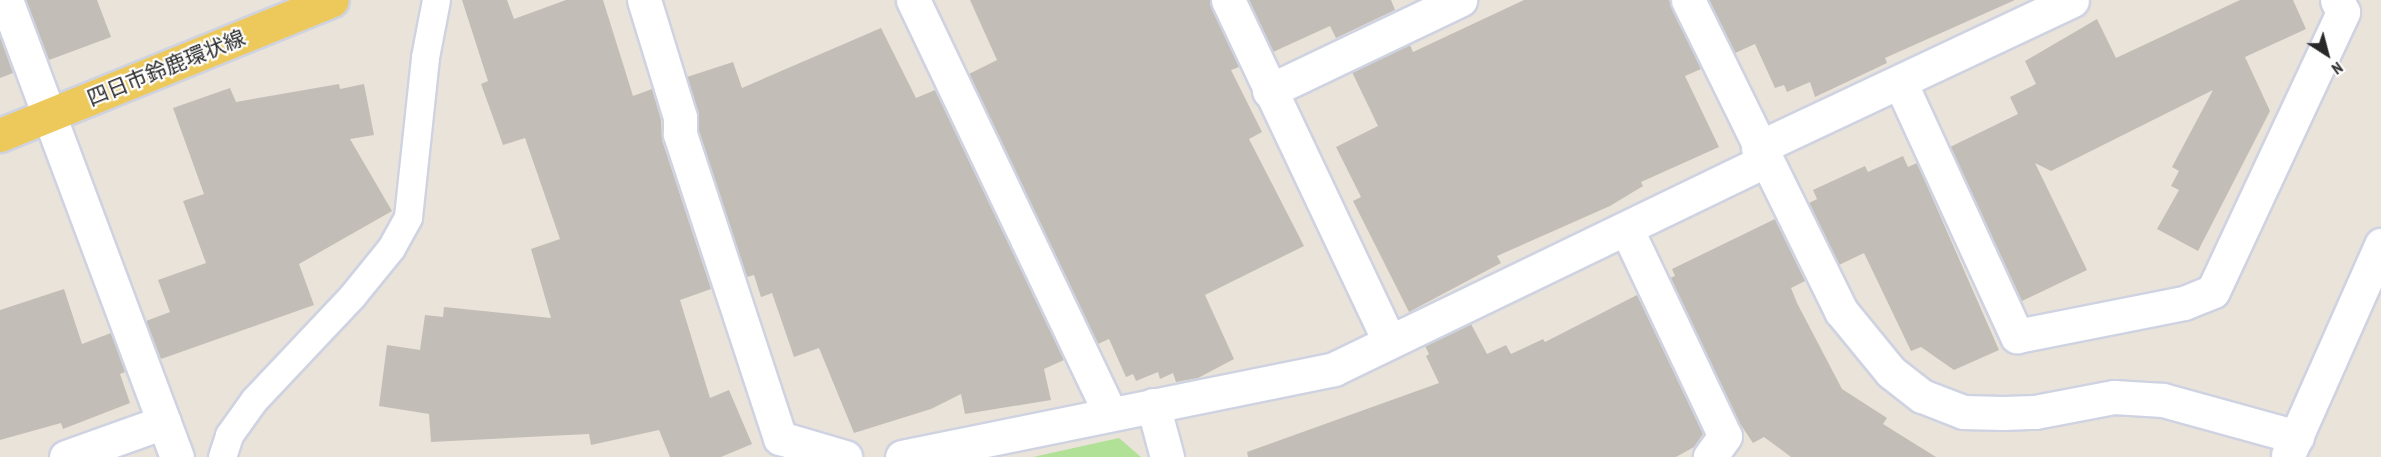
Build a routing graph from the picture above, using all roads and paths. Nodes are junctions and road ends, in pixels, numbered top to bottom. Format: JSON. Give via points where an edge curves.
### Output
{"nodes":[{"id":1,"x":6,"y":0,"type":"edge"},
{"id":2,"x":332,"y":0,"type":"edge"},
{"id":3,"x":436,"y":0,"type":"edge"},
{"id":4,"x":644,"y":0,"type":"edge"},
{"id":5,"x":913,"y":0,"type":"edge"},
{"id":6,"x":1227,"y":0,"type":"edge"},
{"id":7,"x":1460,"y":0,"type":"edge"},
{"id":8,"x":1688,"y":0,"type":"edge"},
{"id":9,"x":2072,"y":0,"type":"edge"},
{"id":10,"x":2337,"y":0,"type":"edge"},
{"id":11,"x":1900,"y":82,"type":"junction"},
{"id":12,"x":1269,"y":91,"type":"junction"},
{"id":13,"x":49,"y":116,"type":"junction"},
{"id":14,"x":0,"y":135,"type":"edge"},
{"id":15,"x":1761,"y":155,"type":"junction"},
{"id":16,"x":1627,"y":230,"type":"junction"},
{"id":17,"x":2381,"y":245,"type":"edge"},
{"id":18,"x":1390,"y":342,"type":"junction"},
{"id":19,"x":1153,"y":405,"type":"junction"},
{"id":20,"x":1110,"y":413,"type":"junction"},
{"id":21,"x":164,"y":422,"type":"junction"},
{"id":22,"x":2292,"y":447,"type":"edge"},
{"id":23,"x":1715,"y":456,"type":"edge"},
{"id":24,"x":66,"y":457,"type":"edge"},
{"id":25,"x":177,"y":457,"type":"edge"},
{"id":26,"x":222,"y":457,"type":"edge"},
{"id":27,"x":845,"y":457,"type":"edge"},
{"id":28,"x":902,"y":457,"type":"edge"},
{"id":29,"x":1167,"y":457,"type":"edge"}],
"edges":[{"from":1,"to":13,"type":"street"},
{"from":2,"to":13,"type":"main road","name":"四日市鈴鹿環状線"},
{"from":3,"to":26,"type":"lane","via":[[425,57],[408,217],[391,248],[352,296],[254,400],[229,435]]},
{"from":4,"to":27,"type":"street","via":[[680,117],[680,134],[780,438]]},
{"from":5,"to":20,"type":"street"},
{"from":6,"to":12,"type":"street"},
{"from":7,"to":12,"type":"street"},
{"from":8,"to":15,"type":"street"},
{"from":9,"to":11,"type":"street"},
{"from":10,"to":11,"type":"street","via":[[2343,12],[2213,291],[2184,303],[2017,336]]},
{"from":11,"to":15,"type":"street"},
{"from":12,"to":18,"type":"street"},
{"from":13,"to":14,"type":"main road","name":"四日市鈴鹿環状線"},
{"from":13,"to":21,"type":"street"},
{"from":15,"to":16,"type":"street"},
{"from":15,"to":22,"type":"street","via":[[1841,312],[1891,372],[1922,396],[1963,412],[2003,413],[2035,412],[2114,397],[2163,400]]},
{"from":16,"to":18,"type":"street"},
{"from":16,"to":23,"type":"street","via":[[1725,436]]},
{"from":17,"to":22,"type":"street"},
{"from":18,"to":19,"type":"street","via":[[1334,369]]},
{"from":19,"to":20,"type":"street"},
{"from":19,"to":29,"type":"street"},
{"from":20,"to":28,"type":"street"},
{"from":21,"to":24,"type":"street"},
{"from":21,"to":25,"type":"street"}]}
